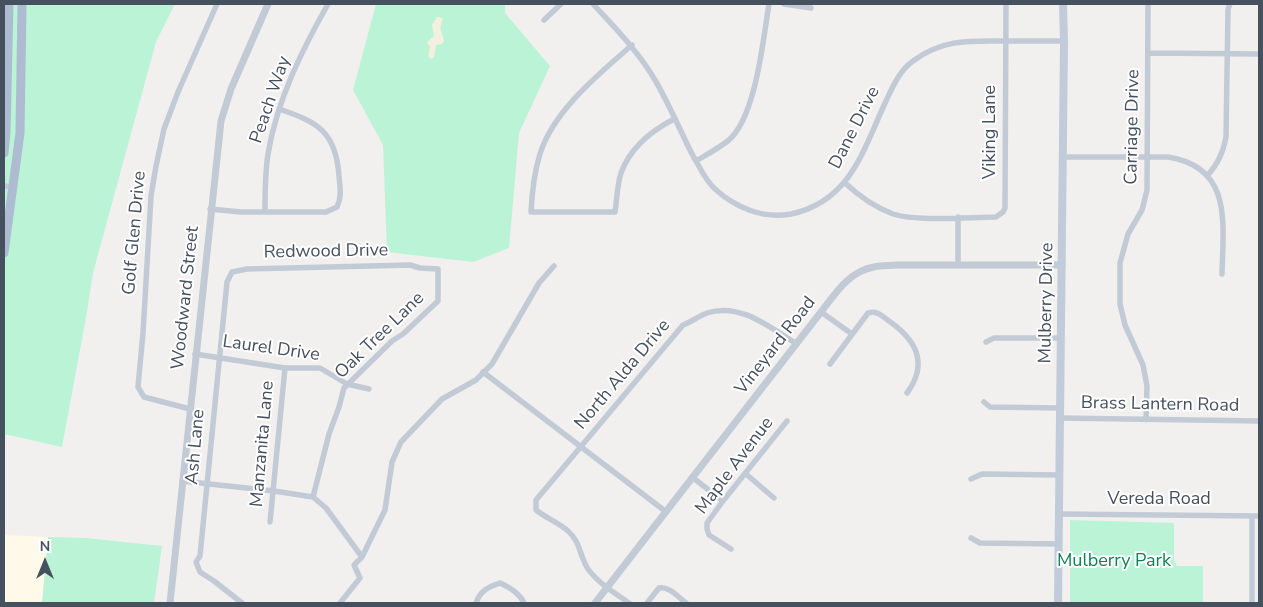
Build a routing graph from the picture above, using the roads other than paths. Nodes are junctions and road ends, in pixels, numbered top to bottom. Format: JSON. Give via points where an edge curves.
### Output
{"nodes":[{"id":1,"x":9,"y":4,"type":"edge"},
{"id":2,"x":22,"y":4,"type":"edge"},
{"id":3,"x":217,"y":4,"type":"edge"},
{"id":4,"x":268,"y":4,"type":"edge"},
{"id":5,"x":328,"y":4,"type":"edge"},
{"id":6,"x":561,"y":4,"type":"edge"},
{"id":7,"x":593,"y":4,"type":"edge"},
{"id":8,"x":769,"y":4,"type":"edge"},
{"id":9,"x":784,"y":4,"type":"edge"},
{"id":10,"x":1006,"y":4,"type":"edge"},
{"id":11,"x":1063,"y":4,"type":"edge"},
{"id":12,"x":1148,"y":4,"type":"edge"},
{"id":13,"x":1230,"y":4,"type":"edge"},
{"id":14,"x":811,"y":8,"type":"dead end"},
{"id":15,"x":544,"y":20,"type":"dead end"},
{"id":16,"x":1006,"y":41,"type":"junction"},
{"id":17,"x":1064,"y":41,"type":"junction"},
{"id":18,"x":632,"y":45,"type":"junction"},
{"id":19,"x":1149,"y":53,"type":"junction"},
{"id":20,"x":1227,"y":54,"type":"junction"},
{"id":21,"x":1259,"y":54,"type":"edge"},
{"id":22,"x":279,"y":109,"type":"junction"},
{"id":23,"x":674,"y":119,"type":"junction"},
{"id":24,"x":4,"y":153,"type":"edge"},
{"id":25,"x":1063,"y":157,"type":"junction"},
{"id":26,"x":1148,"y":157,"type":"junction"},
{"id":27,"x":696,"y":161,"type":"junction"},
{"id":28,"x":1208,"y":175,"type":"junction"},
{"id":29,"x":845,"y":183,"type":"junction"},
{"id":30,"x":8,"y":186,"type":"edge"},
{"id":31,"x":210,"y":209,"type":"junction"},
{"id":32,"x":265,"y":212,"type":"junction"},
{"id":33,"x":958,"y":217,"type":"junction"},
{"id":34,"x":4,"y":253,"type":"edge"},
{"id":35,"x":958,"y":265,"type":"junction"},
{"id":36,"x":1062,"y":265,"type":"junction"},
{"id":37,"x":554,"y":266,"type":"dead end"},
{"id":38,"x":420,"y":268,"type":"joint"},
{"id":39,"x":232,"y":272,"type":"joint"},
{"id":40,"x":1222,"y":274,"type":"dead end"},
{"id":41,"x":821,"y":312,"type":"junction"},
{"id":42,"x":852,"y":334,"type":"junction"},
{"id":43,"x":1061,"y":338,"type":"junction"},
{"id":44,"x":986,"y":342,"type":"dead end"},
{"id":45,"x":797,"y":344,"type":"junction"},
{"id":46,"x":195,"y":354,"type":"junction"},
{"id":47,"x":219,"y":358,"type":"junction"},
{"id":48,"x":830,"y":364,"type":"dead end"},
{"id":49,"x":284,"y":368,"type":"junction"},
{"id":50,"x":483,"y":372,"type":"junction"},
{"id":51,"x":347,"y":384,"type":"junction"},
{"id":52,"x":369,"y":390,"type":"dead end"},
{"id":53,"x":907,"y":393,"type":"dead end"},
{"id":54,"x":984,"y":402,"type":"dead end"},
{"id":55,"x":1060,"y":408,"type":"junction"},
{"id":56,"x":190,"y":409,"type":"junction"},
{"id":57,"x":1060,"y":418,"type":"junction"},
{"id":58,"x":1146,"y":420,"type":"junction"},
{"id":59,"x":787,"y":421,"type":"dead end"},
{"id":60,"x":1259,"y":421,"type":"edge"},
{"id":61,"x":582,"y":448,"type":"junction"},
{"id":62,"x":746,"y":474,"type":"junction"},
{"id":63,"x":1060,"y":475,"type":"junction"},
{"id":64,"x":692,"y":477,"type":"junction"},
{"id":65,"x":970,"y":479,"type":"dead end"},
{"id":66,"x":182,"y":481,"type":"junction"},
{"id":67,"x":208,"y":484,"type":"junction"},
{"id":68,"x":274,"y":491,"type":"junction"},
{"id":69,"x":313,"y":497,"type":"junction"},
{"id":70,"x":774,"y":498,"type":"dead end"},
{"id":71,"x":723,"y":500,"type":"junction"},
{"id":72,"x":665,"y":511,"type":"junction"},
{"id":73,"x":1059,"y":514,"type":"junction"},
{"id":74,"x":1252,"y":516,"type":"junction"},
{"id":75,"x":1259,"y":516,"type":"edge"},
{"id":76,"x":270,"y":522,"type":"dead end"},
{"id":77,"x":971,"y":538,"type":"dead end"},
{"id":78,"x":1059,"y":544,"type":"junction"},
{"id":79,"x":731,"y":549,"type":"dead end"},
{"id":80,"x":362,"y":557,"type":"junction"},
{"id":81,"x":607,"y":587,"type":"junction"},
{"id":82,"x":170,"y":603,"type":"edge"},
{"id":83,"x":242,"y":603,"type":"edge"},
{"id":84,"x":340,"y":603,"type":"edge"},
{"id":85,"x":476,"y":603,"type":"edge"},
{"id":86,"x":524,"y":603,"type":"edge"},
{"id":87,"x":595,"y":603,"type":"edge"},
{"id":88,"x":629,"y":603,"type":"edge"},
{"id":89,"x":647,"y":603,"type":"edge"},
{"id":90,"x":686,"y":603,"type":"edge"},
{"id":91,"x":1058,"y":603,"type":"edge"},
{"id":92,"x":1252,"y":603,"type":"edge"}],
"edges":[{"from":1,"to":24,"type":"main road"},
{"from":2,"to":30,"type":"main road","via":[[20,133]]},
{"from":3,"to":56,"type":"street","name":"Golf Glen Drive","via":[[164,129],[156,166],[151,196],[138,388],[144,397]]},
{"from":4,"to":31,"type":"street","name":"Woodward Street","via":[[231,89],[221,121]]},
{"from":5,"to":22,"type":"street","name":"Peach Way","via":[[311,33]]},
{"from":6,"to":15,"type":"street"},
{"from":7,"to":18,"type":"street","name":"Dane Drive"},
{"from":8,"to":27,"type":"street","via":[[746,117],[729,140]]},
{"from":9,"to":14,"type":"street"},
{"from":10,"to":16,"type":"street","name":"Viking Lane"},
{"from":11,"to":17,"type":"main road","name":"Mulberry Drive"},
{"from":12,"to":19,"type":"street","name":"Carriage Drive"},
{"from":13,"to":20,"type":"street"},
{"from":16,"to":17,"type":"street","name":"Dane Drive"},
{"from":16,"to":29,"type":"street","name":"Dane Drive","via":[[965,40],[943,45],[911,62],[896,79]]},
{"from":16,"to":33,"type":"street","name":"Viking Lane","via":[[1005,208],[996,217]]},
{"from":17,"to":25,"type":"main road","name":"Mulberry Drive"},
{"from":18,"to":23,"type":"street","name":"Dane Drive","via":[[655,80]]},
{"from":18,"to":23,"type":"street","via":[[593,80],[549,133],[533,182],[531,212],[615,212],[621,173],[634,150],[644,137]]},
{"from":19,"to":20,"type":"street"},
{"from":19,"to":26,"type":"street","name":"Carriage Drive"},
{"from":20,"to":21,"type":"street"},
{"from":20,"to":28,"type":"street","via":[[1224,151]]},
{"from":22,"to":32,"type":"street","name":"Peach Way","via":[[268,155]]},
{"from":22,"to":32,"type":"street","via":[[300,116],[322,129],[331,140],[338,160],[341,199],[338,207],[326,212]]},
{"from":23,"to":27,"type":"street","name":"Dane Drive"},
{"from":25,"to":26,"type":"street"},
{"from":25,"to":36,"type":"main road","name":"Mulberry Drive"},
{"from":26,"to":28,"type":"street","via":[[1182,159]]},
{"from":26,"to":58,"type":"street","name":"Carriage Drive","via":[[1146,197],[1128,234],[1120,263],[1120,304],[1147,386]]},
{"from":27,"to":29,"type":"street","name":"Dane Drive","via":[[714,188],[734,204],[752,212],[785,215],[808,210],[837,192]]},
{"from":28,"to":40,"type":"street","via":[[1217,188],[1223,215]]},
{"from":29,"to":33,"type":"street","name":"Viking Lane","via":[[868,203],[893,214]]},
{"from":30,"to":34,"type":"main road"},
{"from":31,"to":32,"type":"street"},
{"from":31,"to":46,"type":"street","name":"Woodward Street"},
{"from":33,"to":35,"type":"street"},
{"from":35,"to":36,"type":"street","name":"Vineyard Road"},
{"from":35,"to":41,"type":"street","name":"Vineyard Road","via":[[897,265],[866,269],[846,281]]},
{"from":36,"to":43,"type":"main road","name":"Mulberry Drive"},
{"from":37,"to":50,"type":"street","via":[[539,283],[492,364]]},
{"from":38,"to":39,"type":"street","name":"Redwood Drive","via":[[410,265]]},
{"from":38,"to":51,"type":"street","name":"Oak Tree Lane","via":[[438,269],[438,300]]},
{"from":39,"to":47,"type":"street","name":"Ash Lane","via":[[227,282]]},
{"from":41,"to":42,"type":"street"},
{"from":41,"to":45,"type":"street","name":"Vineyard Road"},
{"from":42,"to":48,"type":"street"},
{"from":42,"to":53,"type":"street","via":[[868,313],[878,313],[904,331],[915,348],[918,369]]},
{"from":43,"to":44,"type":"street","via":[[994,338]]},
{"from":43,"to":55,"type":"main road","name":"Mulberry Drive"},
{"from":45,"to":61,"type":"street","name":"North Alda Drive","via":[[751,316],[720,311],[707,313],[683,325]]},
{"from":45,"to":64,"type":"street","name":"Vineyard Road"},
{"from":46,"to":47,"type":"street","name":"Laurel Drive"},
{"from":46,"to":56,"type":"street","name":"Woodward Street"},
{"from":47,"to":49,"type":"street","name":"Laurel Drive"},
{"from":47,"to":67,"type":"street","name":"Ash Lane"},
{"from":49,"to":51,"type":"street","name":"Laurel Drive","via":[[320,368]]},
{"from":49,"to":68,"type":"street","name":"Manzanita Lane"},
{"from":50,"to":61,"type":"street"},
{"from":50,"to":80,"type":"street","via":[[476,380],[442,399],[401,442],[392,462],[385,510]]},
{"from":51,"to":52,"type":"street","name":"Laurel Drive"},
{"from":51,"to":69,"type":"street","name":"Oak Tree Lane","via":[[329,434]]},
{"from":54,"to":55,"type":"street","via":[[990,407]]},
{"from":55,"to":57,"type":"main road","name":"Mulberry Drive"},
{"from":56,"to":66,"type":"street","name":"Woodward Street"},
{"from":57,"to":58,"type":"street","name":"Brass Lantern Road"},
{"from":57,"to":63,"type":"main road","name":"Mulberry Drive"},
{"from":58,"to":60,"type":"street","name":"Brass Lantern Road"},
{"from":59,"to":62,"type":"street","name":"Maple Avenue"},
{"from":61,"to":72,"type":"street"},
{"from":61,"to":81,"type":"street","name":"North Alda Drive","via":[[536,500],[536,510],[568,531],[576,540],[586,567]]},
{"from":62,"to":70,"type":"street"},
{"from":62,"to":71,"type":"street","name":"Maple Avenue"},
{"from":63,"to":65,"type":"street","via":[[982,474]]},
{"from":63,"to":73,"type":"main road","name":"Mulberry Drive"},
{"from":64,"to":71,"type":"street"},
{"from":64,"to":72,"type":"street","name":"Vineyard Road"},
{"from":66,"to":67,"type":"street"},
{"from":66,"to":82,"type":"street","name":"Woodward Street"},
{"from":67,"to":68,"type":"street"},
{"from":67,"to":83,"type":"street","name":"Ash Lane","via":[[200,556],[196,562],[200,572]]},
{"from":68,"to":69,"type":"street"},
{"from":68,"to":76,"type":"street","name":"Manzanita Lane"},
{"from":69,"to":80,"type":"street","via":[[326,508]]},
{"from":71,"to":79,"type":"street","name":"Maple Avenue","via":[[707,523],[707,529],[709,535]]},
{"from":72,"to":81,"type":"street","name":"Vineyard Road"},
{"from":73,"to":74,"type":"street","name":"Vereda Road"},
{"from":73,"to":78,"type":"main road","name":"Mulberry Drive"},
{"from":74,"to":75,"type":"street","name":"Vereda Road"},
{"from":74,"to":92,"type":"street"},
{"from":77,"to":78,"type":"street","via":[[980,543]]},
{"from":78,"to":91,"type":"main road","name":"Mulberry Drive"},
{"from":80,"to":84,"type":"street","via":[[354,565],[360,578]]},
{"from":81,"to":87,"type":"street","name":"Vineyard Road"},
{"from":81,"to":88,"type":"street"},
{"from":85,"to":86,"type":"street","via":[[478,596],[488,587],[500,583]]},
{"from":89,"to":90,"type":"street","via":[[661,587],[666,587]]}]}
